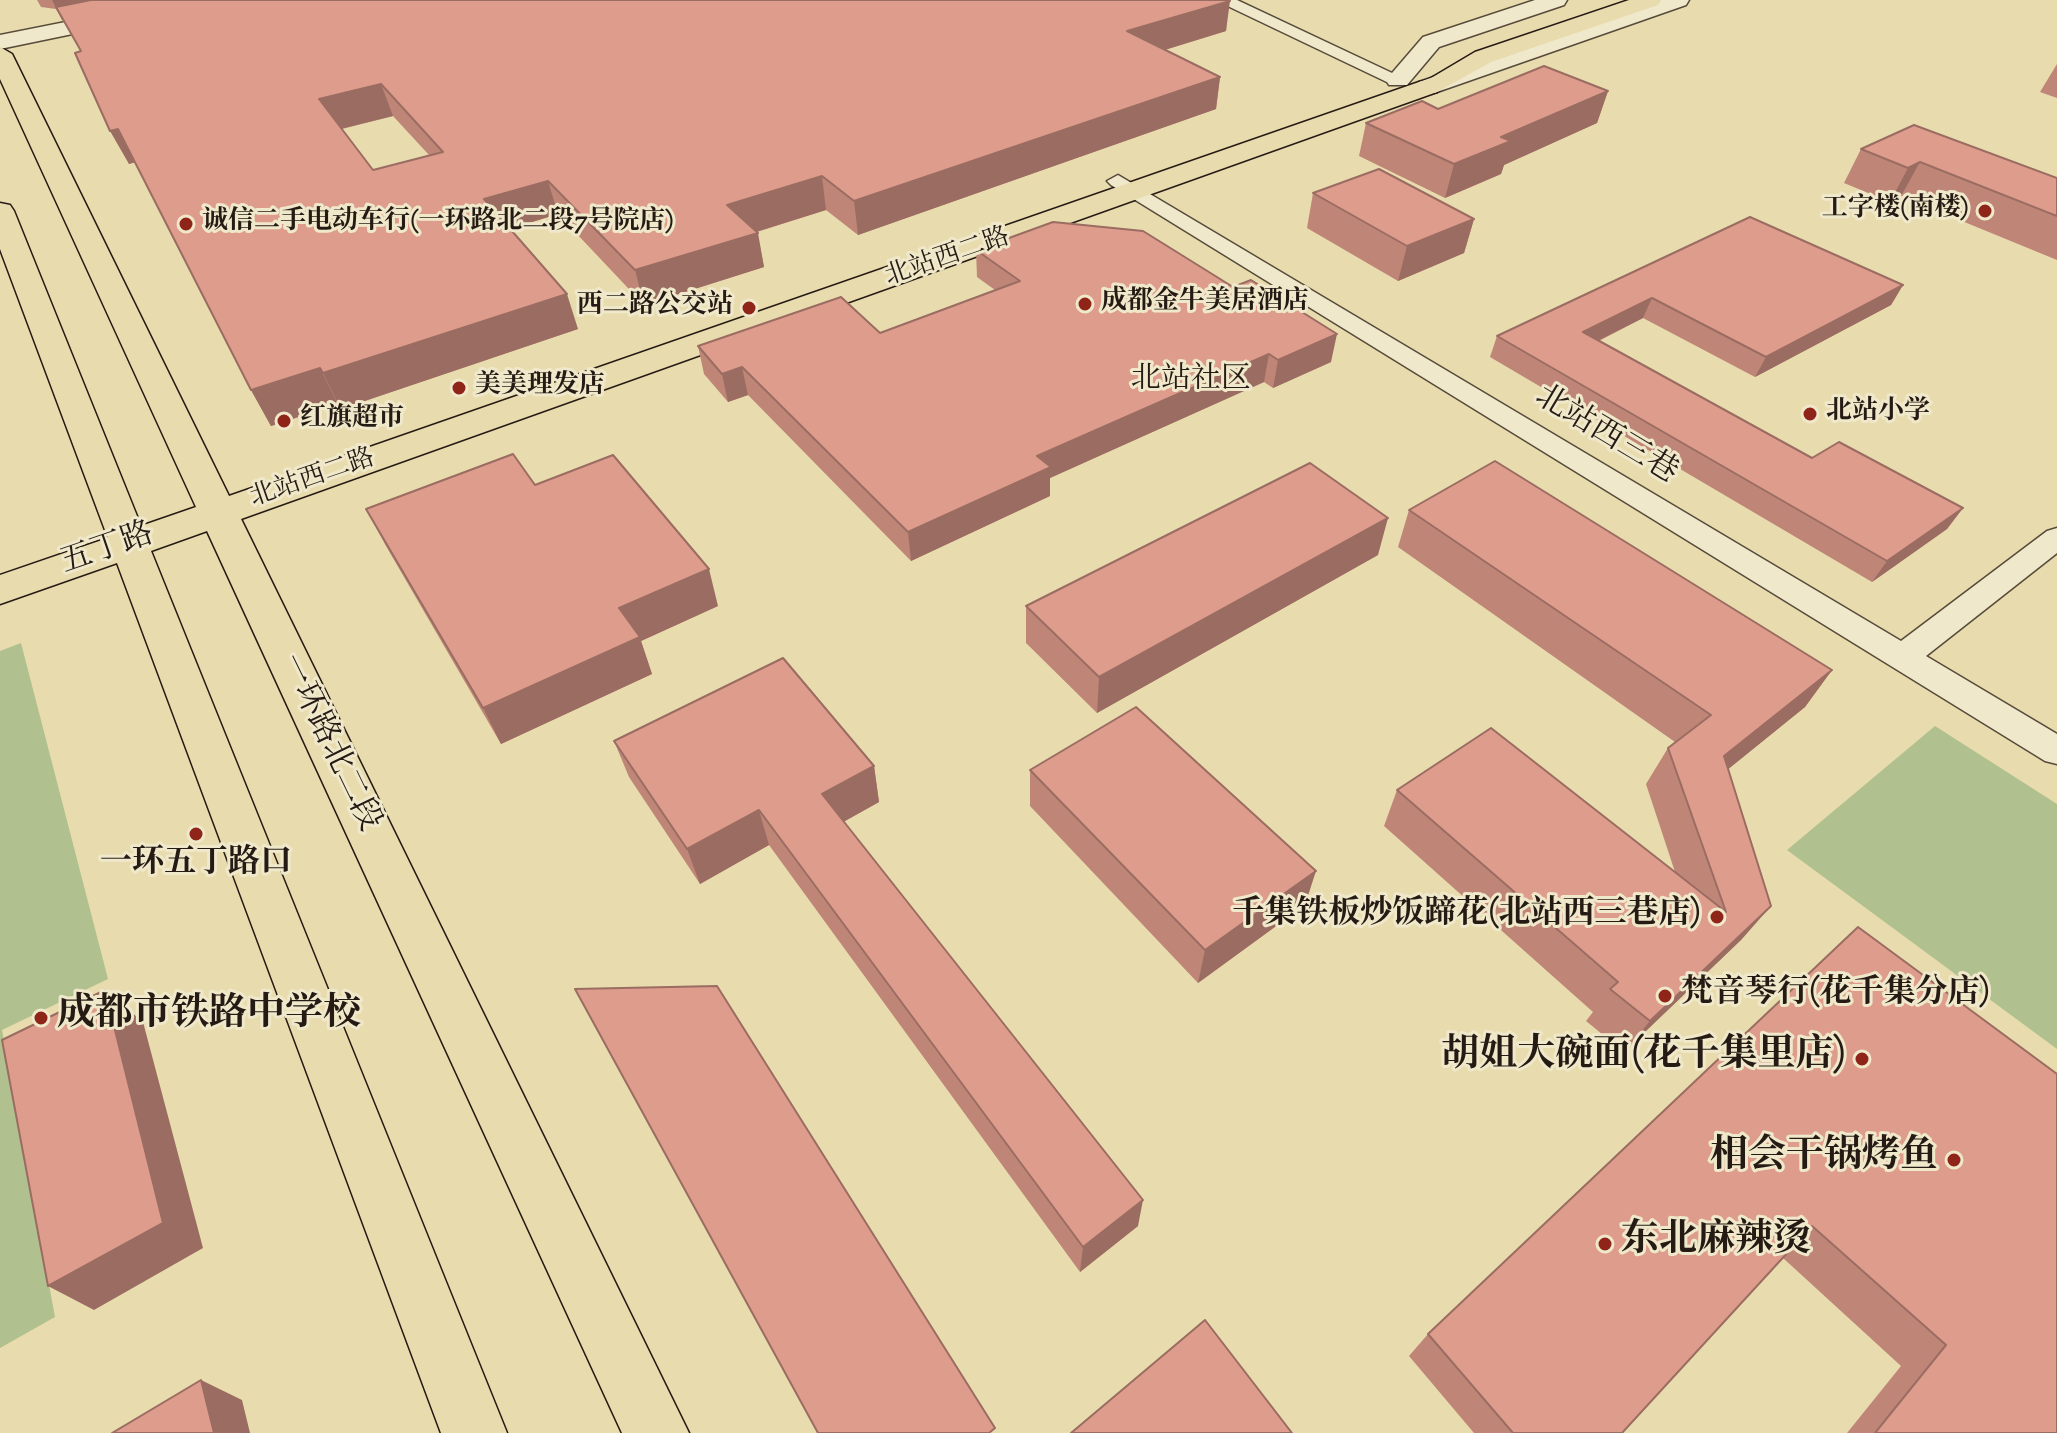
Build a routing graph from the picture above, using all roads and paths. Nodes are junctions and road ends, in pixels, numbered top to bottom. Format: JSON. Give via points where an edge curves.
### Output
{"nodes":[{"id":1,"x":208,"y":0,"type":"edge"},
{"id":2,"x":1223,"y":0,"type":"edge"},
{"id":3,"x":1556,"y":0,"type":"edge"},
{"id":4,"x":1604,"y":0,"type":"edge"},
{"id":5,"x":1650,"y":0,"type":"edge"},
{"id":6,"x":1678,"y":0,"type":"edge"},
{"id":7,"x":0,"y":42,"type":"edge"},
{"id":8,"x":0,"y":54,"type":"edge"},
{"id":9,"x":1413,"y":84,"type":"junction"},
{"id":10,"x":1127,"y":186,"type":"junction"},
{"id":11,"x":0,"y":211,"type":"edge"},
{"id":12,"x":211,"y":503,"type":"junction"},
{"id":13,"x":126,"y":533,"type":"junction"},
{"id":14,"x":2057,"y":538,"type":"edge"},
{"id":15,"x":0,"y":564,"type":"edge"},
{"id":16,"x":0,"y":590,"type":"edge"},
{"id":17,"x":1902,"y":657,"type":"junction"},
{"id":18,"x":2057,"y":751,"type":"edge"},
{"id":19,"x":474,"y":1433,"type":"edge"},
{"id":20,"x":656,"y":1433,"type":"edge"}],
"edges":[{"from":1,"to":7,"type":"street"},
{"from":2,"to":9,"type":"street"},
{"from":3,"to":9,"type":"street","name":"北站西二路","via":[[1431,42]]},
{"from":4,"to":9,"type":"main road","via":[[1463,48]]},
{"from":5,"to":9,"type":"main road"},
{"from":6,"to":9,"type":"street","name":"北站西二路"},
{"from":8,"to":12,"type":"main road","name":"一环路北二段"},
{"from":9,"to":10,"type":"main road","name":"北站西二路"},
{"from":10,"to":12,"type":"main road","name":"北站西二路"},
{"from":10,"to":17,"type":"street","name":"北站西三巷"},
{"from":11,"to":13,"type":"main road"},
{"from":12,"to":13,"type":"main road","name":"五丁路"},
{"from":12,"to":20,"type":"main road","name":"一环路北二段"},
{"from":13,"to":15,"type":"main road","name":"五丁路"},
{"from":13,"to":16,"type":"main road","name":"五丁路"},
{"from":13,"to":19,"type":"main road"},
{"from":14,"to":17,"type":"street"},
{"from":17,"to":18,"type":"street","name":"北站西三巷"}]}
